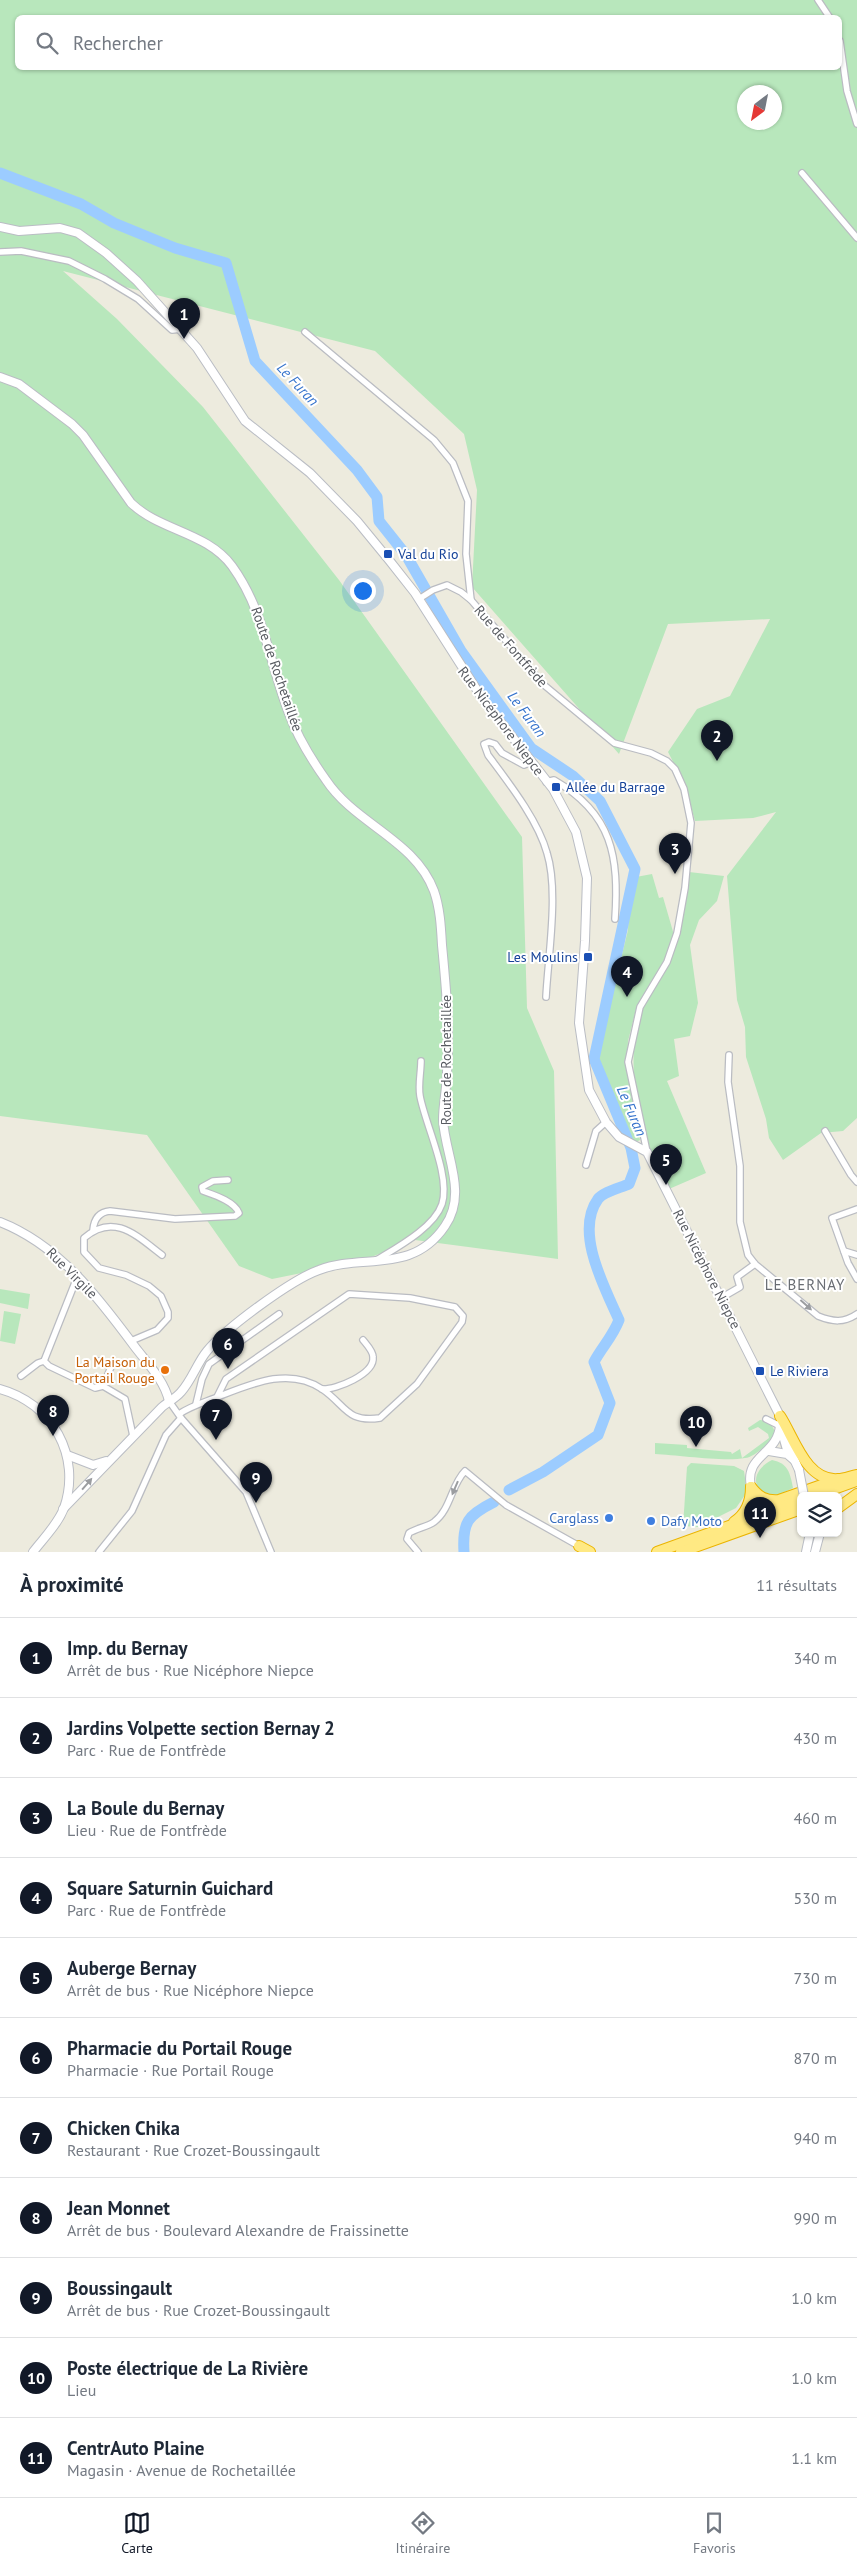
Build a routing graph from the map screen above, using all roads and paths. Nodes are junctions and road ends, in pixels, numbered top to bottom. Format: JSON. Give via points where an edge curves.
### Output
{"nodes":[{"id":1,"x":818,"y":0,"type":"edge"},
{"id":2,"x":828,"y":15,"type":"edge"},
{"id":3,"x":842,"y":56,"type":"edge"},
{"id":4,"x":857,"y":124,"type":"edge"},
{"id":5,"x":802,"y":173,"type":"dead end"},
{"id":6,"x":0,"y":227,"type":"edge"},
{"id":7,"x":857,"y":238,"type":"edge"},
{"id":8,"x":0,"y":252,"type":"edge"},
{"id":9,"x":182,"y":329,"type":"junction"},
{"id":10,"x":305,"y":332,"type":"dead end"},
{"id":11,"x":0,"y":377,"type":"edge"},
{"id":12,"x":420,"y":598,"type":"junction"},
{"id":13,"x":471,"y":600,"type":"junction"},
{"id":14,"x":530,"y":762,"type":"junction"},
{"id":15,"x":546,"y":782,"type":"junction"},
{"id":16,"x":615,"y":920,"type":"dead end"},
{"id":17,"x":546,"y":997,"type":"dead end"},
{"id":18,"x":729,"y":1055,"type":"dead end"},
{"id":19,"x":421,"y":1061,"type":"dead end"},
{"id":20,"x":606,"y":1122,"type":"junction"},
{"id":21,"x":825,"y":1131,"type":"dead end"},
{"id":22,"x":647,"y":1152,"type":"junction"},
{"id":23,"x":586,"y":1165,"type":"dead end"},
{"id":24,"x":228,"y":1180,"type":"dead end"},
{"id":25,"x":857,"y":1182,"type":"edge"},
{"id":26,"x":857,"y":1209,"type":"edge"},
{"id":27,"x":0,"y":1222,"type":"edge"},
{"id":28,"x":94,"y":1230,"type":"junction"},
{"id":29,"x":844,"y":1251,"type":"junction"},
{"id":30,"x":162,"y":1255,"type":"dead end"},
{"id":31,"x":857,"y":1255,"type":"edge"},
{"id":32,"x":372,"y":1262,"type":"junction"},
{"id":33,"x":755,"y":1264,"type":"junction"},
{"id":34,"x":78,"y":1276,"type":"junction"},
{"id":35,"x":857,"y":1280,"type":"edge"},
{"id":36,"x":721,"y":1298,"type":"junction"},
{"id":37,"x":279,"y":1314,"type":"dead end"},
{"id":38,"x":857,"y":1314,"type":"edge"},
{"id":39,"x":363,"y":1340,"type":"dead end"},
{"id":40,"x":131,"y":1341,"type":"junction"},
{"id":41,"x":44,"y":1361,"type":"junction"},
{"id":42,"x":98,"y":1361,"type":"dead end"},
{"id":43,"x":21,"y":1376,"type":"dead end"},
{"id":44,"x":102,"y":1386,"type":"junction"},
{"id":45,"x":0,"y":1389,"type":"edge"},
{"id":46,"x":322,"y":1389,"type":"junction"},
{"id":47,"x":217,"y":1397,"type":"junction"},
{"id":48,"x":170,"y":1401,"type":"junction"},
{"id":49,"x":196,"y":1404,"type":"junction"},
{"id":50,"x":180,"y":1416,"type":"junction"},
{"id":51,"x":766,"y":1418,"type":"dead end"},
{"id":52,"x":780,"y":1424,"type":"junction"},
{"id":53,"x":133,"y":1436,"type":"junction"},
{"id":54,"x":769,"y":1451,"type":"junction"},
{"id":55,"x":787,"y":1454,"type":"junction"},
{"id":56,"x":67,"y":1456,"type":"junction"},
{"id":57,"x":110,"y":1459,"type":"junction"},
{"id":58,"x":795,"y":1461,"type":"junction"},
{"id":59,"x":857,"y":1475,"type":"edge"},
{"id":60,"x":837,"y":1479,"type":"junction"},
{"id":61,"x":857,"y":1480,"type":"edge"},
{"id":62,"x":751,"y":1487,"type":"junction"},
{"id":63,"x":857,"y":1490,"type":"edge"},
{"id":64,"x":803,"y":1492,"type":"edge"},
{"id":65,"x":825,"y":1492,"type":"edge"},
{"id":66,"x":857,"y":1494,"type":"edge"},
{"id":67,"x":842,"y":1495,"type":"edge"},
{"id":68,"x":769,"y":1500,"type":"junction"},
{"id":69,"x":797,"y":1501,"type":"edge"},
{"id":70,"x":842,"y":1505,"type":"edge"},
{"id":71,"x":63,"y":1509,"type":"junction"},
{"id":72,"x":746,"y":1509,"type":"junction"},
{"id":73,"x":797,"y":1510,"type":"edge"},
{"id":74,"x":718,"y":1530,"type":"junction"},
{"id":75,"x":809,"y":1537,"type":"edge"},
{"id":76,"x":819,"y":1537,"type":"edge"},
{"id":77,"x":581,"y":1549,"type":"edge"},
{"id":78,"x":33,"y":1552,"type":"edge"},
{"id":79,"x":99,"y":1552,"type":"edge"},
{"id":80,"x":271,"y":1552,"type":"edge"},
{"id":81,"x":418,"y":1552,"type":"edge"},
{"id":82,"x":590,"y":1552,"type":"edge"},
{"id":83,"x":657,"y":1552,"type":"edge"},
{"id":84,"x":681,"y":1552,"type":"edge"},
{"id":85,"x":806,"y":1552,"type":"edge"},
{"id":86,"x":815,"y":1552,"type":"edge"}],
"edges":[{"from":1,"to":2,"type":"street"},
{"from":3,"to":4,"type":"street","via":[[847,91]]},
{"from":5,"to":7,"type":"street"},
{"from":6,"to":9,"type":"street","name":"Rue Nicéphore Niepce","via":[[18,231],[60,228],[78,233],[137,281]]},
{"from":8,"to":9,"type":"street","via":[[21,251],[69,261],[138,299],[172,330]]},
{"from":9,"to":12,"type":"street","name":"Rue Nicéphore Niepce","via":[[245,421],[323,485]]},
{"from":10,"to":13,"type":"street","name":"Rue de Fontfrède","via":[[434,440],[453,463],[468,501],[466,554]]},
{"from":11,"to":32,"type":"street","name":"Route de Rochetaillée","via":[[19,384],[72,424],[140,512],[216,549],[231,564],[253,599],[289,713],[316,765],[349,808],[412,856],[425,872],[435,893],[447,998],[448,1070],[444,1120],[455,1203],[450,1218],[435,1238],[400,1258]]},
{"from":12,"to":13,"type":"street","via":[[447,585]]},
{"from":12,"to":14,"type":"street","name":"Rue Nicéphore Niepce","via":[[477,690]]},
{"from":13,"to":22,"type":"street","name":"Rue de Fontfrède","via":[[544,685],[614,743],[668,761],[684,789],[691,823],[677,933],[667,962],[640,1007],[628,1062]]},
{"from":14,"to":15,"type":"street","name":"Rue Nicéphore Niepce"},
{"from":14,"to":17,"type":"street","via":[[524,765],[502,753],[495,744],[484,744],[488,755],[529,815],[547,852],[551,900]]},
{"from":15,"to":16,"type":"street","via":[[554,780],[570,789],[588,804],[606,830],[615,861]]},
{"from":15,"to":20,"type":"street","name":"Rue Nicéphore Niepce","via":[[565,809],[584,860],[587,896],[579,1023],[589,1090]]},
{"from":18,"to":33,"type":"street","via":[[728,1082],[740,1166],[740,1222],[748,1254]]},
{"from":19,"to":32,"type":"street","via":[[420,1095],[437,1156],[444,1192],[442,1206],[425,1227]]},
{"from":20,"to":22,"type":"street","name":"Rue Nicéphore Niepce","via":[[626,1142]]},
{"from":20,"to":23,"type":"street","via":[[596,1131]]},
{"from":21,"to":25,"type":"street"},
{"from":22,"to":36,"type":"street","name":"Rue Nicéphore Niepce"},
{"from":24,"to":28,"type":"street","via":[[213,1181],[202,1187],[203,1191],[237,1208],[239,1213],[235,1216],[175,1219],[103,1211],[97,1216]]},
{"from":26,"to":29,"type":"street","via":[[832,1218]]},
{"from":27,"to":34,"type":"street","name":"Rue Virgile","via":[[36,1239]]},
{"from":28,"to":30,"type":"street","via":[[125,1228]]},
{"from":28,"to":40,"type":"street","name":"Rue Virgile","via":[[82,1244],[90,1260],[99,1268],[126,1275],[149,1286],[161,1296],[168,1312],[168,1318],[157,1330]]},
{"from":29,"to":31,"type":"street"},
{"from":29,"to":35,"type":"street"},
{"from":32,"to":48,"type":"street","name":"Route de Rochetaillée","via":[[321,1268],[302,1277],[218,1339],[198,1362],[180,1393]]},
{"from":33,"to":36,"type":"street","via":[[737,1277],[740,1287]]},
{"from":33,"to":38,"type":"street","one_way":true,"via":[[818,1316],[830,1321],[844,1321]]},
{"from":34,"to":40,"type":"street","name":"Rue Virgile"},
{"from":34,"to":41,"type":"street"},
{"from":36,"to":52,"type":"street","name":"Rue Nicéphore Niepce"},
{"from":37,"to":49,"type":"street","via":[[209,1364]]},
{"from":39,"to":46,"type":"street","via":[[373,1352],[370,1368],[351,1381],[330,1390]]},
{"from":40,"to":48,"type":"street","name":"Rue Virgile","via":[[161,1381]]},
{"from":41,"to":43,"type":"street"},
{"from":41,"to":44,"type":"street","via":[[95,1388]]},
{"from":42,"to":44,"type":"street","via":[[111,1367]]},
{"from":44,"to":53,"type":"street","via":[[125,1399]]},
{"from":45,"to":56,"type":"street","via":[[27,1399],[40,1409],[54,1425]]},
{"from":46,"to":47,"type":"street","via":[[302,1380],[282,1378],[260,1380]]},
{"from":46,"to":47,"type":"street","via":[[357,1418],[380,1418],[417,1384],[462,1322],[460,1311],[455,1307],[410,1298],[349,1294],[226,1379]]},
{"from":47,"to":49,"type":"street"},
{"from":48,"to":50,"type":"street"},
{"from":48,"to":53,"type":"street","name":"Route de Rochetaillée"},
{"from":49,"to":50,"type":"street"},
{"from":50,"to":79,"type":"street","via":[[166,1435],[132,1511]]},
{"from":50,"to":80,"type":"street","via":[[246,1492]]},
{"from":51,"to":52,"type":"street"},
{"from":52,"to":54,"type":"street"},
{"from":52,"to":55,"type":"street"},
{"from":52,"to":58,"type":"street","name":"Rue Nicéphore Niepce"},
{"from":52,"to":60,"type":"highway","via":[[816,1473]]},
{"from":53,"to":57,"type":"street","name":"Route de Rochetaillée"},
{"from":54,"to":55,"type":"street"},
{"from":54,"to":62,"type":"street","via":[[751,1467]]},
{"from":55,"to":58,"type":"street"},
{"from":56,"to":57,"type":"street","via":[[93,1465]]},
{"from":56,"to":71,"type":"street","via":[[69,1479]]},
{"from":71,"to":57,"type":"street","name":"Route de Rochetaillée","one_way":true},
{"from":58,"to":64,"type":"street","name":"Rue Nicéphore Niepce","bridge":true},
{"from":59,"to":60,"type":"highway"},
{"from":60,"to":68,"type":"highway","via":[[778,1500]]},
{"from":61,"to":65,"type":"highway"},
{"from":62,"to":68,"type":"highway","via":[[758,1496]]},
{"from":62,"to":72,"type":"highway"},
{"from":63,"to":67,"type":"highway"},
{"from":66,"to":70,"type":"highway"},
{"from":68,"to":72,"type":"highway"},
{"from":69,"to":74,"type":"highway"},
{"from":71,"to":78,"type":"street","name":"Route de Rochetaillée"},
{"from":72,"to":74,"type":"highway","via":[[736,1520]]},
{"from":73,"to":84,"type":"highway"},
{"from":74,"to":83,"type":"highway"},
{"from":75,"to":85,"type":"street"},
{"from":76,"to":86,"type":"street"},
{"from":77,"to":81,"type":"street","one_way":true,"via":[[506,1505],[464,1471],[443,1513],[433,1523],[409,1533],[407,1539]]},
{"from":77,"to":82,"type":"highway"}]}
